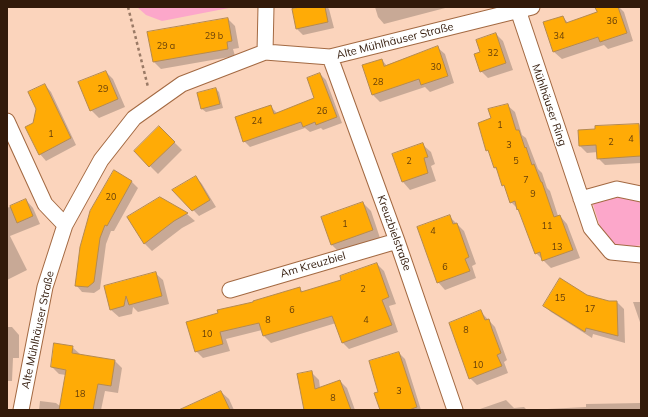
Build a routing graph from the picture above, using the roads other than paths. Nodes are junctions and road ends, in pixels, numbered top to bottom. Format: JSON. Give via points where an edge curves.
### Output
{"nodes":[{"id":1,"x":266,"y":7,"type":"edge"},
{"id":2,"x":525,"y":9,"type":"edge"},
{"id":3,"x":265,"y":52,"type":"junction"},
{"id":4,"x":330,"y":58,"type":"junction"},
{"id":5,"x":7,"y":121,"type":"edge"},
{"id":6,"x":641,"y":194,"type":"edge"},
{"id":7,"x":581,"y":199,"type":"junction"},
{"id":8,"x":65,"y":225,"type":"junction"},
{"id":9,"x":397,"y":241,"type":"junction"},
{"id":10,"x":641,"y":255,"type":"edge"},
{"id":11,"x":230,"y":290,"type":"dead end"},
{"id":12,"x":21,"y":410,"type":"edge"},
{"id":13,"x":455,"y":410,"type":"edge"}],
"edges":[{"from":1,"to":3,"type":"street"},
{"from":2,"to":4,"type":"street","name":"Alte Mühlhäuser Straße"},
{"from":2,"to":7,"type":"street","name":"Mühlhäuser Ring"},
{"from":3,"to":4,"type":"street","name":"Alte Mühlhäuser Straße"},
{"from":3,"to":8,"type":"street","name":"Alte Mühlhäuser Straße","via":[[182,84],[134,118],[101,160]]},
{"from":4,"to":9,"type":"street","name":"Kreuzbielstraße"},
{"from":5,"to":8,"type":"street","via":[[45,204]]},
{"from":6,"to":7,"type":"street","via":[[617,189]]},
{"from":7,"to":10,"type":"street","name":"Mühlhäuser Ring","via":[[591,228],[611,252]]},
{"from":8,"to":12,"type":"street","name":"Alte Mühlhäuser Straße","via":[[45,287]]},
{"from":9,"to":11,"type":"street","name":"Am Kreuzbiel"},
{"from":9,"to":13,"type":"street","name":"Kreuzbielstraße"}]}
